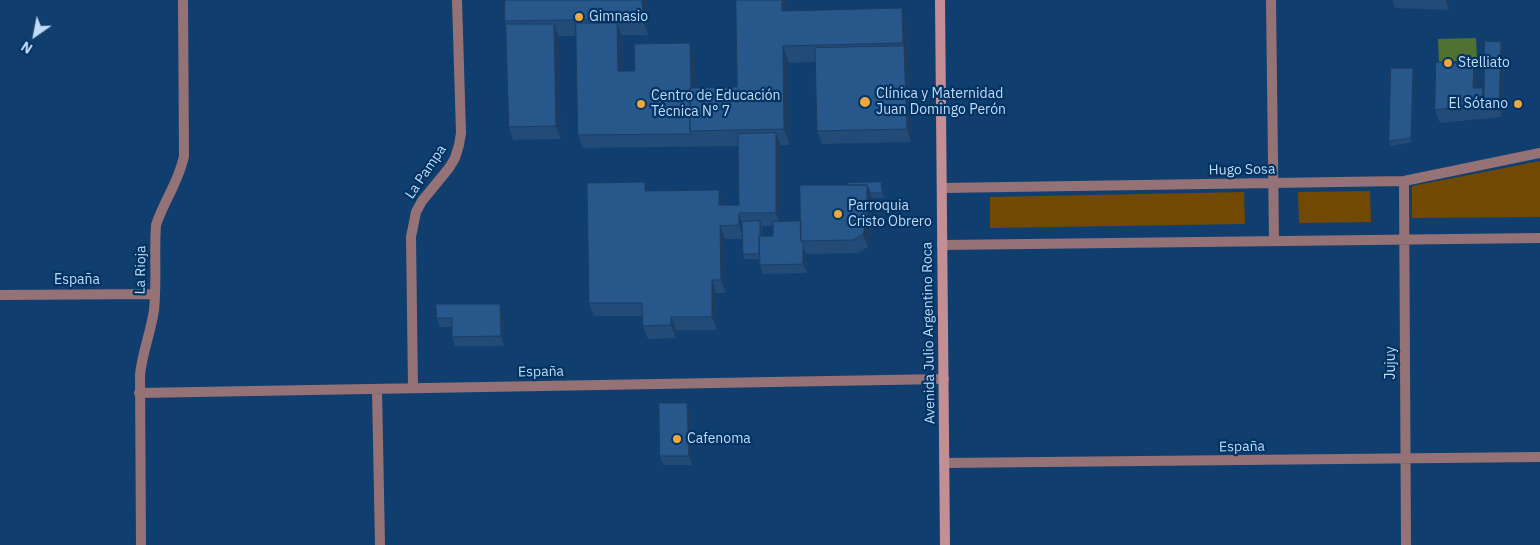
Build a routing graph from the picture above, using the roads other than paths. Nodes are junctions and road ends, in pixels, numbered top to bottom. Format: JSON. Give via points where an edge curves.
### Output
{"nodes":[{"id":1,"x":184,"y":0,"type":"edge"},
{"id":2,"x":457,"y":0,"type":"edge"},
{"id":3,"x":940,"y":0,"type":"edge"},
{"id":4,"x":1271,"y":0,"type":"edge"},
{"id":5,"x":1540,"y":153,"type":"edge"},
{"id":6,"x":1404,"y":181,"type":"junction"},
{"id":7,"x":1273,"y":183,"type":"junction"},
{"id":8,"x":942,"y":188,"type":"junction"},
{"id":9,"x":1540,"y":238,"type":"edge"},
{"id":10,"x":1404,"y":240,"type":"junction"},
{"id":11,"x":1274,"y":241,"type":"junction"},
{"id":12,"x":942,"y":245,"type":"junction"},
{"id":13,"x":0,"y":294,"type":"edge"},
{"id":14,"x":155,"y":294,"type":"junction"},
{"id":15,"x":944,"y":378,"type":"junction"},
{"id":16,"x":378,"y":388,"type":"junction"},
{"id":17,"x":412,"y":388,"type":"junction"},
{"id":18,"x":139,"y":393,"type":"junction"},
{"id":19,"x":1540,"y":457,"type":"edge"},
{"id":20,"x":1405,"y":459,"type":"junction"},
{"id":21,"x":944,"y":463,"type":"junction"},
{"id":22,"x":141,"y":545,"type":"edge"},
{"id":23,"x":380,"y":545,"type":"edge"},
{"id":24,"x":945,"y":545,"type":"edge"},
{"id":25,"x":1406,"y":545,"type":"edge"}],
"edges":[{"from":1,"to":14,"type":"street","name":"La Rioja","via":[[184,156],[156,225]]},
{"from":2,"to":17,"type":"street","name":"La Pampa","via":[[461,133],[455,158],[422,201],[413,224]]},
{"from":3,"to":8,"type":"street","name":"Avenida Julio Argentino Roca"},
{"from":4,"to":7,"type":"street"},
{"from":5,"to":6,"type":"street","name":"Hugo Sosa"},
{"from":6,"to":7,"type":"street","name":"Hugo Sosa"},
{"from":6,"to":10,"type":"street","name":"Jujuy"},
{"from":7,"to":8,"type":"street","name":"Hugo Sosa"},
{"from":7,"to":11,"type":"street"},
{"from":8,"to":12,"type":"street","name":"Avenida Julio Argentino Roca"},
{"from":9,"to":10,"type":"street"},
{"from":10,"to":11,"type":"street"},
{"from":10,"to":20,"type":"street","name":"Jujuy"},
{"from":11,"to":12,"type":"street"},
{"from":12,"to":15,"type":"street","name":"Avenida Julio Argentino Roca"},
{"from":13,"to":14,"type":"street","name":"España"},
{"from":14,"to":18,"type":"street","name":"La Rioja","via":[[152,322],[142,358]]},
{"from":15,"to":17,"type":"street","name":"España"},
{"from":15,"to":21,"type":"street","name":"Avenida Julio Argentino Roca"},
{"from":16,"to":17,"type":"street","name":"España"},
{"from":16,"to":18,"type":"street","name":"España"},
{"from":16,"to":23,"type":"street"},
{"from":18,"to":22,"type":"street","name":"La Rioja"},
{"from":19,"to":20,"type":"street","name":"España"},
{"from":20,"to":21,"type":"street","name":"España"},
{"from":20,"to":25,"type":"street","name":"Jujuy"},
{"from":21,"to":24,"type":"street","name":"Avenida Julio Argentino Roca"}]}
